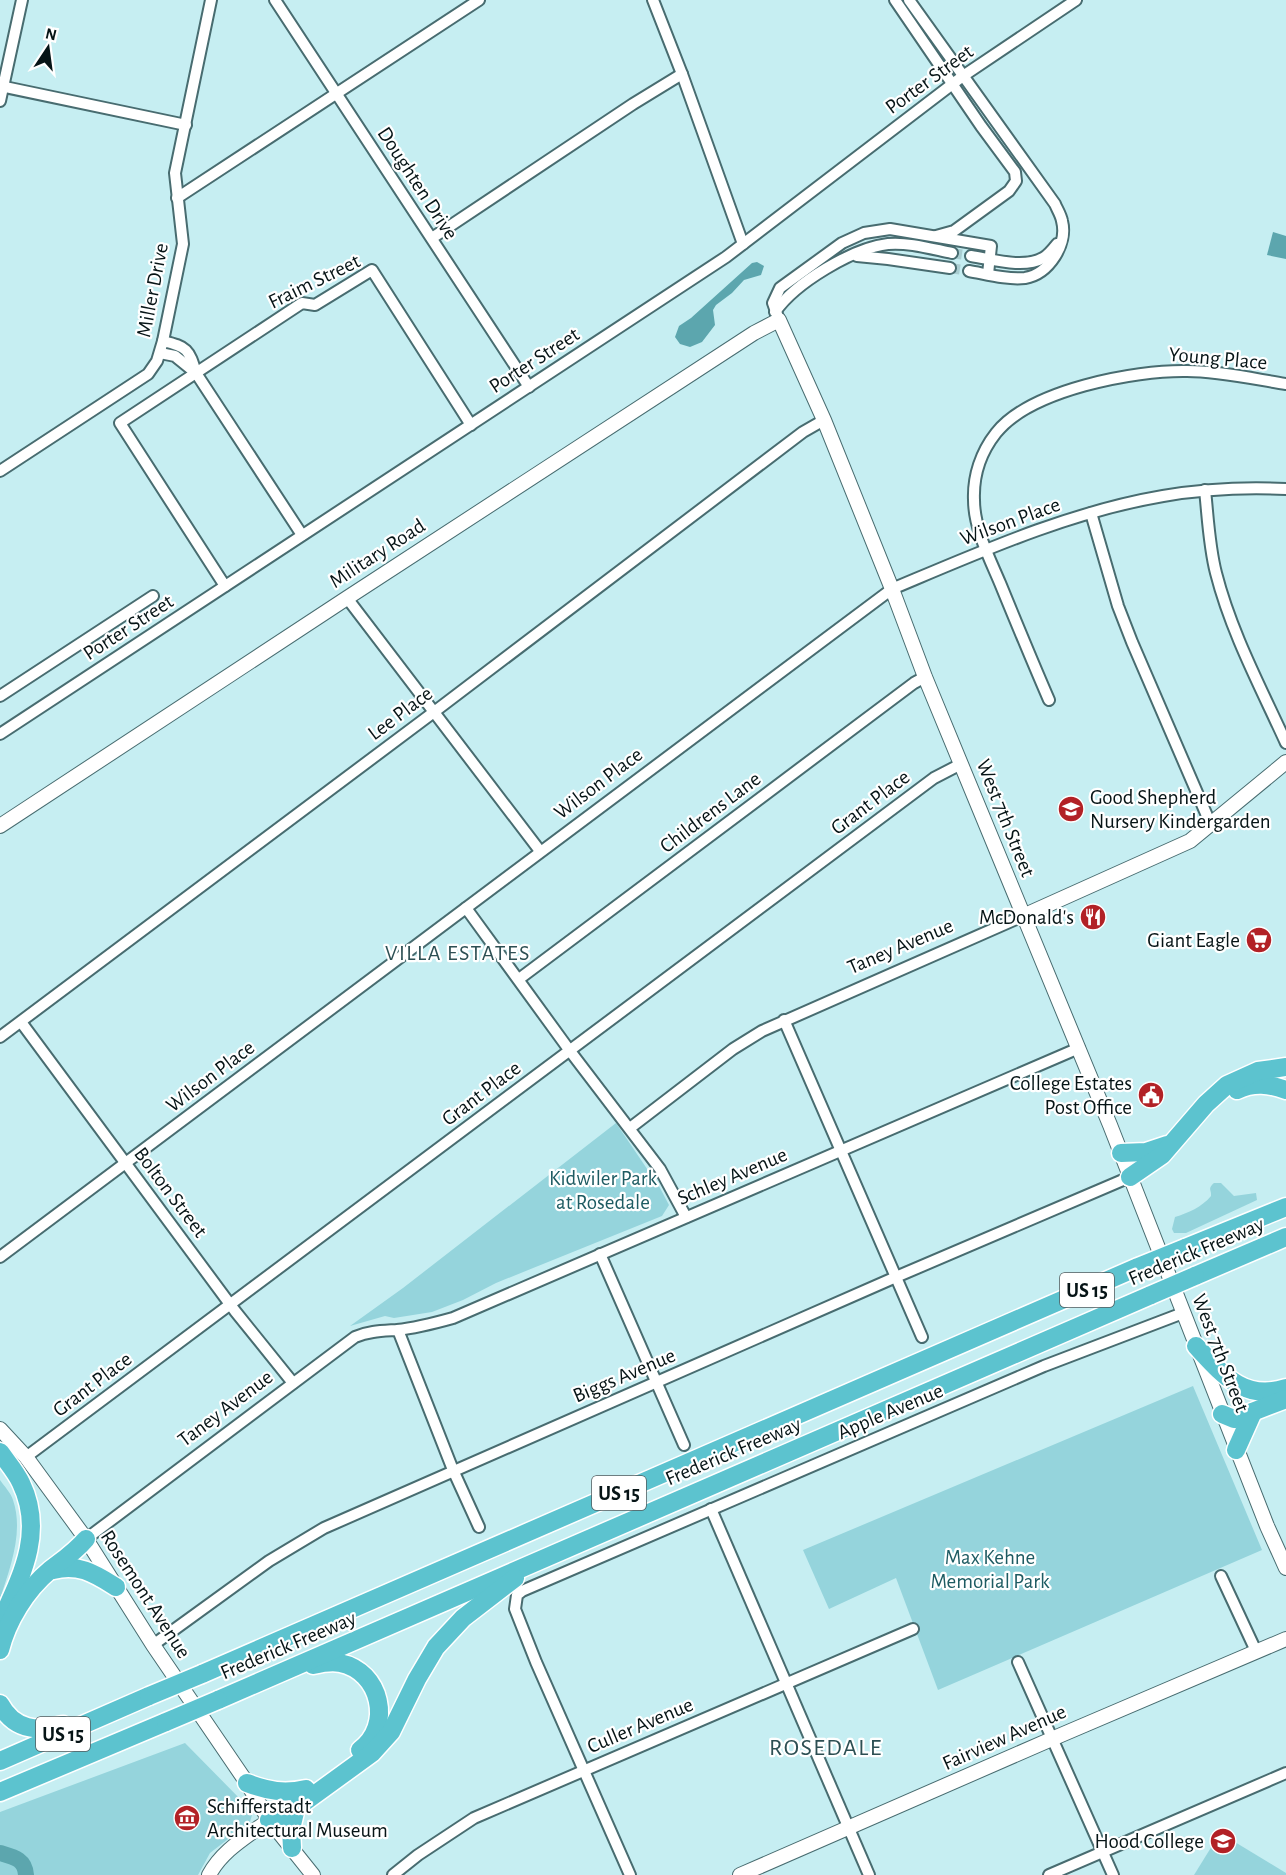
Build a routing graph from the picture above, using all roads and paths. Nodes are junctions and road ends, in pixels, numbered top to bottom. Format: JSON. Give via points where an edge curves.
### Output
{"nodes":[{"id":1,"x":22,"y":0,"type":"edge"},
{"id":2,"x":211,"y":0,"type":"edge"},
{"id":3,"x":275,"y":0,"type":"edge"},
{"id":4,"x":479,"y":0,"type":"edge"},
{"id":5,"x":653,"y":0,"type":"edge"},
{"id":6,"x":895,"y":0,"type":"edge"},
{"id":7,"x":909,"y":0,"type":"edge"},
{"id":8,"x":1076,"y":0,"type":"edge"},
{"id":9,"x":682,"y":74,"type":"junction"},
{"id":10,"x":963,"y":76,"type":"junction"},
{"id":11,"x":953,"y":84,"type":"junction"},
{"id":12,"x":2,"y":87,"type":"edge"},
{"id":13,"x":336,"y":95,"type":"junction"},
{"id":14,"x":0,"y":102,"type":"edge"},
{"id":15,"x":186,"y":125,"type":"junction"},
{"id":16,"x":177,"y":198,"type":"junction"},
{"id":17,"x":936,"y":236,"type":"junction"},
{"id":18,"x":432,"y":238,"type":"junction"},
{"id":19,"x":1061,"y":240,"type":"junction"},
{"id":20,"x":743,"y":244,"type":"junction"},
{"id":21,"x":952,"y":252,"type":"tunnel mouth"},
{"id":22,"x":971,"y":256,"type":"tunnel mouth"},
{"id":23,"x":844,"y":258,"type":"junction"},
{"id":24,"x":989,"y":259,"type":"junction"},
{"id":25,"x":950,"y":268,"type":"tunnel mouth"},
{"id":26,"x":969,"y":271,"type":"tunnel mouth"},
{"id":27,"x":988,"y":274,"type":"junction"},
{"id":28,"x":777,"y":316,"type":"junction"},
{"id":29,"x":163,"y":341,"type":"junction"},
{"id":30,"x":160,"y":353,"type":"junction"},
{"id":31,"x":196,"y":373,"type":"junction"},
{"id":32,"x":1286,"y":384,"type":"edge"},
{"id":33,"x":529,"y":387,"type":"junction"},
{"id":34,"x":824,"y":420,"type":"junction"},
{"id":35,"x":471,"y":425,"type":"junction"},
{"id":36,"x":0,"y":471,"type":"edge"},
{"id":37,"x":1286,"y":489,"type":"edge"},
{"id":38,"x":1205,"y":490,"type":"junction"},
{"id":39,"x":1091,"y":513,"type":"junction"},
{"id":40,"x":302,"y":535,"type":"junction"},
{"id":41,"x":986,"y":550,"type":"junction"},
{"id":42,"x":225,"y":586,"type":"junction"},
{"id":43,"x":892,"y":589,"type":"junction"},
{"id":44,"x":153,"y":596,"type":"dead end"},
{"id":45,"x":347,"y":597,"type":"junction"},
{"id":46,"x":925,"y":677,"type":"junction"},
{"id":47,"x":0,"y":696,"type":"edge"},
{"id":48,"x":1048,"y":700,"type":"dead end"},
{"id":49,"x":434,"y":712,"type":"junction"},
{"id":50,"x":0,"y":734,"type":"edge"},
{"id":51,"x":1286,"y":743,"type":"edge"},
{"id":52,"x":1286,"y":762,"type":"edge"},
{"id":53,"x":961,"y":764,"type":"junction"},
{"id":54,"x":1211,"y":825,"type":"junction"},
{"id":55,"x":0,"y":826,"type":"edge"},
{"id":56,"x":540,"y":851,"type":"junction"},
{"id":57,"x":466,"y":908,"type":"junction"},
{"id":58,"x":1023,"y":916,"type":"junction"},
{"id":59,"x":519,"y":979,"type":"junction"},
{"id":60,"x":784,"y":1020,"type":"junction"},
{"id":61,"x":21,"y":1022,"type":"junction"},
{"id":62,"x":0,"y":1037,"type":"edge"},
{"id":63,"x":1079,"y":1048,"type":"junction"},
{"id":64,"x":570,"y":1051,"type":"junction"},
{"id":65,"x":1286,"y":1067,"type":"edge"},
{"id":66,"x":1286,"y":1090,"type":"edge"},
{"id":67,"x":630,"y":1128,"type":"junction"},
{"id":68,"x":1171,"y":1143,"type":"junction"},
{"id":69,"x":841,"y":1150,"type":"junction"},
{"id":70,"x":1121,"y":1153,"type":"junction"},
{"id":71,"x":126,"y":1163,"type":"junction"},
{"id":72,"x":1130,"y":1177,"type":"junction"},
{"id":73,"x":1286,"y":1198,"type":"edge"},
{"id":74,"x":1286,"y":1207,"type":"edge"},
{"id":75,"x":1267,"y":1215,"type":"junction"},
{"id":76,"x":686,"y":1217,"type":"junction"},
{"id":77,"x":1283,"y":1239,"type":"edge"},
{"id":78,"x":600,"y":1254,"type":"junction"},
{"id":79,"x":0,"y":1257,"type":"edge"},
{"id":80,"x":896,"y":1277,"type":"junction"},
{"id":81,"x":231,"y":1305,"type":"junction"},
{"id":82,"x":1183,"y":1313,"type":"junction"},
{"id":83,"x":398,"y":1330,"type":"junction"},
{"id":84,"x":922,"y":1337,"type":"dead end"},
{"id":85,"x":1196,"y":1346,"type":"junction"},
{"id":86,"x":293,"y":1383,"type":"junction"},
{"id":87,"x":656,"y":1383,"type":"junction"},
{"id":88,"x":1281,"y":1393,"type":"edge"},
{"id":89,"x":1253,"y":1412,"type":"junction"},
{"id":90,"x":1222,"y":1414,"type":"junction"},
{"id":91,"x":0,"y":1428,"type":"edge"},
{"id":92,"x":684,"y":1445,"type":"dead end"},
{"id":93,"x":1236,"y":1450,"type":"junction"},
{"id":94,"x":0,"y":1452,"type":"edge"},
{"id":95,"x":26,"y":1457,"type":"junction"},
{"id":96,"x":453,"y":1470,"type":"junction"},
{"id":97,"x":711,"y":1509,"type":"junction"},
{"id":98,"x":479,"y":1527,"type":"dead end"},
{"id":99,"x":86,"y":1539,"type":"junction"},
{"id":100,"x":532,"y":1562,"type":"junction"},
{"id":101,"x":1286,"y":1568,"type":"edge"},
{"id":102,"x":49,"y":1571,"type":"junction"},
{"id":103,"x":1221,"y":1576,"type":"dead end"},
{"id":104,"x":116,"y":1587,"type":"junction"},
{"id":105,"x":4,"y":1615,"type":"edge"},
{"id":106,"x":914,"y":1629,"type":"dead end"},
{"id":107,"x":1286,"y":1639,"type":"edge"},
{"id":108,"x":153,"y":1645,"type":"junction"},
{"id":109,"x":0,"y":1650,"type":"edge"},
{"id":110,"x":1256,"y":1651,"type":"junction"},
{"id":111,"x":1018,"y":1662,"type":"dead end"},
{"id":112,"x":285,"y":1672,"type":"junction"},
{"id":113,"x":787,"y":1684,"type":"junction"},
{"id":114,"x":0,"y":1704,"type":"edge"},
{"id":115,"x":125,"y":1707,"type":"junction"},
{"id":116,"x":1054,"y":1738,"type":"junction"},
{"id":117,"x":0,"y":1761,"type":"edge"},
{"id":118,"x":583,"y":1770,"type":"junction"},
{"id":119,"x":1286,"y":1773,"type":"edge"},
{"id":120,"x":247,"y":1783,"type":"junction"},
{"id":121,"x":306,"y":1789,"type":"junction"},
{"id":122,"x":0,"y":1792,"type":"edge"},
{"id":123,"x":296,"y":1808,"type":"junction"},
{"id":124,"x":269,"y":1820,"type":"junction"},
{"id":125,"x":849,"y":1827,"type":"junction"},
{"id":126,"x":292,"y":1848,"type":"junction"},
{"id":127,"x":1104,"y":1851,"type":"junction"},
{"id":128,"x":209,"y":1875,"type":"edge"},
{"id":129,"x":313,"y":1875,"type":"edge"},
{"id":130,"x":393,"y":1875,"type":"edge"},
{"id":131,"x":630,"y":1875,"type":"edge"},
{"id":132,"x":740,"y":1875,"type":"edge"},
{"id":133,"x":869,"y":1875,"type":"edge"},
{"id":134,"x":1049,"y":1875,"type":"edge"},
{"id":135,"x":1113,"y":1875,"type":"edge"}],
"edges":[{"from":1,"to":12,"type":"street"},
{"from":2,"to":15,"type":"street","name":"Miller Drive"},
{"from":3,"to":13,"type":"street","name":"Doughten Drive"},
{"from":4,"to":13,"type":"street"},
{"from":5,"to":9,"type":"street"},
{"from":6,"to":11,"type":"street"},
{"from":7,"to":10,"type":"street"},
{"from":8,"to":10,"type":"street","name":"Porter Street"},
{"from":9,"to":18,"type":"street"},
{"from":9,"to":20,"type":"street"},
{"from":10,"to":11,"type":"street","name":"Porter Street"},
{"from":10,"to":19,"type":"street","via":[[1055,204],[1062,221]]},
{"from":11,"to":17,"type":"street","via":[[1015,172],[1016,181],[1009,191],[954,231]]},
{"from":11,"to":20,"type":"street","name":"Porter Street"},
{"from":12,"to":14,"type":"street"},
{"from":12,"to":15,"type":"street"},
{"from":13,"to":16,"type":"street"},
{"from":13,"to":18,"type":"street","name":"Doughten Drive"},
{"from":15,"to":16,"type":"street","name":"Miller Drive","via":[[175,173]]},
{"from":16,"to":29,"type":"street","name":"Miller Drive","via":[[183,244]]},
{"from":17,"to":24,"type":"street","via":[[991,246]]},
{"from":17,"to":28,"type":"street","via":[[890,229],[864,233],[842,243],[780,288],[773,303]]},
{"from":18,"to":33,"type":"street","name":"Doughten Drive"},
{"from":19,"to":24,"type":"street","via":[[1044,258],[1032,262]]},
{"from":19,"to":27,"type":"street","via":[[1051,264],[1026,278]]},
{"from":20,"to":33,"type":"street","name":"Porter Street"},
{"from":21,"to":23,"type":"street","via":[[890,244]]},
{"from":22,"to":24,"type":"street"},
{"from":23,"to":25,"type":"street","via":[[859,256]]},
{"from":23,"to":28,"type":"street","via":[[784,298]]},
{"from":24,"to":27,"type":"street"},
{"from":26,"to":27,"type":"street"},
{"from":28,"to":34,"type":"street","name":"West 7th Street"},
{"from":28,"to":45,"type":"street","name":"Military Road"},
{"from":29,"to":30,"type":"street","name":"Miller Drive"},
{"from":29,"to":31,"type":"street","via":[[186,349]]},
{"from":30,"to":31,"type":"street","via":[[175,356]]},
{"from":30,"to":36,"type":"street","name":"Miller Drive","via":[[148,374]]},
{"from":31,"to":35,"type":"street","name":"Fraim Street","via":[[302,303],[315,305],[372,270]]},
{"from":31,"to":40,"type":"street"},
{"from":31,"to":42,"type":"street","name":"Fraim Street","via":[[120,423]]},
{"from":32,"to":41,"type":"street","name":"Young Place","via":[[1188,371],[1157,372],[1101,380],[1023,411],[997,431],[979,464],[974,503]]},
{"from":33,"to":35,"type":"street","name":"Porter Street"},
{"from":34,"to":43,"type":"street","name":"West 7th Street"},
{"from":34,"to":49,"type":"street","name":"Lee Place"},
{"from":35,"to":40,"type":"street","name":"Porter Street"},
{"from":37,"to":38,"type":"street","name":"Wilson Place"},
{"from":38,"to":39,"type":"street","name":"Wilson Place"},
{"from":38,"to":51,"type":"street","via":[[1215,572]]},
{"from":39,"to":41,"type":"street","name":"Wilson Place"},
{"from":39,"to":54,"type":"street","via":[[1118,606]]},
{"from":40,"to":42,"type":"street","name":"Porter Street"},
{"from":41,"to":43,"type":"street","name":"Wilson Place"},
{"from":41,"to":48,"type":"street","name":"Young Place"},
{"from":42,"to":50,"type":"street","name":"Porter Street"},
{"from":43,"to":46,"type":"street","name":"West 7th Street"},
{"from":43,"to":56,"type":"street","name":"Wilson Place"},
{"from":44,"to":47,"type":"street"},
{"from":45,"to":49,"type":"street"},
{"from":45,"to":55,"type":"street","name":"Military Road"},
{"from":46,"to":53,"type":"street","name":"West 7th Street"},
{"from":46,"to":59,"type":"street","name":"Childrens Lane"},
{"from":49,"to":56,"type":"street"},
{"from":49,"to":61,"type":"street","name":"Lee Place"},
{"from":52,"to":54,"type":"street","name":"Taney Avenue"},
{"from":53,"to":58,"type":"street","name":"West 7th Street"},
{"from":53,"to":64,"type":"street","name":"Grant Place","via":[[934,778]]},
{"from":54,"to":58,"type":"street","name":"Taney Avenue","via":[[1178,847]]},
{"from":56,"to":57,"type":"street","name":"Wilson Place"},
{"from":57,"to":59,"type":"street"},
{"from":57,"to":71,"type":"street","name":"Wilson Place"},
{"from":58,"to":60,"type":"street","name":"Taney Avenue"},
{"from":58,"to":63,"type":"street","name":"West 7th Street"},
{"from":59,"to":64,"type":"street"},
{"from":60,"to":67,"type":"street","name":"Taney Avenue","via":[[733,1049]]},
{"from":60,"to":69,"type":"street"},
{"from":61,"to":62,"type":"street","name":"Lee Place"},
{"from":61,"to":71,"type":"street","name":"Bolton Street"},
{"from":63,"to":69,"type":"street","name":"Schley Avenue"},
{"from":63,"to":70,"type":"street","name":"West 7th Street"},
{"from":64,"to":67,"type":"street"},
{"from":64,"to":81,"type":"street","name":"Grant Place"},
{"from":65,"to":68,"type":"highway","via":[[1258,1071],[1227,1084]]},
{"from":66,"to":72,"type":"highway","via":[[1266,1084],[1239,1089],[1224,1100],[1163,1168],[1142,1178]]},
{"from":67,"to":76,"type":"street","via":[[660,1169]]},
{"from":68,"to":70,"type":"highway","via":[[1146,1152]]},
{"from":68,"to":72,"type":"highway","via":[[1162,1155]]},
{"from":69,"to":76,"type":"street","name":"Schley Avenue"},
{"from":69,"to":80,"type":"street"},
{"from":70,"to":72,"type":"street","name":"West 7th Street"},
{"from":71,"to":79,"type":"street","name":"Wilson Place"},
{"from":71,"to":81,"type":"street","name":"Bolton Street"},
{"from":72,"to":80,"type":"street","name":"Biggs Avenue"},
{"from":72,"to":82,"type":"street","name":"West 7th Street"},
{"from":73,"to":75,"type":"highway"},
{"from":74,"to":75,"type":"highway","name":"Frederick Freeway","number":"US 15"},
{"from":75,"to":115,"type":"highway","name":"Frederick Freeway","number":"US 15","bridge":true},
{"from":76,"to":78,"type":"street","name":"Schley Avenue"},
{"from":77,"to":100,"type":"highway","name":"Frederick Freeway","number":"US 15","bridge":true},
{"from":78,"to":83,"type":"street","name":"Schley Avenue","via":[[438,1323]]},
{"from":78,"to":87,"type":"street"},
{"from":80,"to":84,"type":"street"},
{"from":80,"to":87,"type":"street","name":"Biggs Avenue"},
{"from":81,"to":86,"type":"street","name":"Bolton Street"},
{"from":81,"to":95,"type":"street","name":"Grant Place"},
{"from":82,"to":85,"type":"street","name":"West 7th Street"},
{"from":82,"to":97,"type":"street","name":"Apple Avenue","via":[[1044,1366]]},
{"from":83,"to":86,"type":"street","name":"Taney Avenue","via":[[355,1337]]},
{"from":83,"to":96,"type":"street"},
{"from":85,"to":88,"type":"highway","via":[[1235,1384],[1260,1392]]},
{"from":85,"to":90,"type":"street","name":"West 7th Street"},
{"from":86,"to":99,"type":"street","name":"Taney Avenue"},
{"from":87,"to":92,"type":"street"},
{"from":87,"to":96,"type":"street","name":"Biggs Avenue"},
{"from":88,"to":89,"type":"highway"},
{"from":88,"to":90,"type":"highway"},
{"from":89,"to":90,"type":"highway","via":[[1234,1419]]},
{"from":89,"to":93,"type":"highway"},
{"from":90,"to":93,"type":"street","name":"West 7th Street"},
{"from":91,"to":95,"type":"street","name":"Rosemont Avenue"},
{"from":93,"to":101,"type":"street","name":"West 7th Street"},
{"from":94,"to":105,"type":"highway","via":[[20,1481],[32,1528],[30,1546]]},
{"from":95,"to":99,"type":"street","name":"Rosemont Avenue"},
{"from":96,"to":98,"type":"street"},
{"from":96,"to":108,"type":"street","name":"Biggs Avenue","via":[[292,1546]]},
{"from":97,"to":113,"type":"street"},
{"from":97,"to":118,"type":"street","name":"Apple Avenue","via":[[517,1595],[515,1609]]},
{"from":99,"to":102,"type":"highway"},
{"from":99,"to":104,"type":"street","name":"Rosemont Avenue"},
{"from":99,"to":105,"type":"highway","via":[[44,1563],[21,1587]]},
{"from":100,"to":112,"type":"highway","name":"Frederick Freeway","number":"US 15"},
{"from":100,"to":123,"type":"highway","via":[[463,1618],[436,1647],[383,1742]]},
{"from":102,"to":104,"type":"highway","via":[[81,1568]]},
{"from":102,"to":109,"type":"highway","via":[[12,1620]]},
{"from":103,"to":110,"type":"street"},
{"from":104,"to":108,"type":"street","name":"Rosemont Avenue"},
{"from":106,"to":113,"type":"street","name":"Culler Avenue"},
{"from":107,"to":110,"type":"street","name":"Fairview Avenue"},
{"from":108,"to":120,"type":"street","name":"Rosemont Avenue"},
{"from":110,"to":116,"type":"street","name":"Fairview Avenue"},
{"from":111,"to":116,"type":"street"},
{"from":112,"to":121,"type":"highway","via":[[330,1662],[351,1666],[374,1687],[380,1707],[377,1727],[364,1747]]},
{"from":112,"to":122,"type":"highway","name":"Frederick Freeway","number":"US 15","bridge":true},
{"from":113,"to":118,"type":"street","name":"Culler Avenue"},
{"from":113,"to":125,"type":"street"},
{"from":114,"to":115,"type":"highway","via":[[15,1721],[44,1730]]},
{"from":115,"to":117,"type":"highway","name":"Frederick Freeway","number":"US 15"},
{"from":116,"to":125,"type":"street","name":"Fairview Avenue"},
{"from":116,"to":127,"type":"street"},
{"from":118,"to":130,"type":"street","name":"Culler Avenue","via":[[474,1818]]},
{"from":118,"to":131,"type":"street"},
{"from":119,"to":127,"type":"street"},
{"from":120,"to":121,"type":"highway","via":[[274,1792]]},
{"from":120,"to":124,"type":"street","name":"Rosemont Avenue"},
{"from":121,"to":124,"type":"highway"},
{"from":123,"to":124,"type":"highway"},
{"from":123,"to":126,"type":"highway"},
{"from":124,"to":126,"type":"street","name":"Rosemont Avenue"},
{"from":124,"to":128,"type":"street","via":[[228,1850]]},
{"from":125,"to":132,"type":"street","name":"Fairview Avenue"},
{"from":125,"to":133,"type":"street"},
{"from":126,"to":129,"type":"street","name":"Rosemont Avenue"},
{"from":127,"to":134,"type":"street"},
{"from":127,"to":135,"type":"street"}]}
